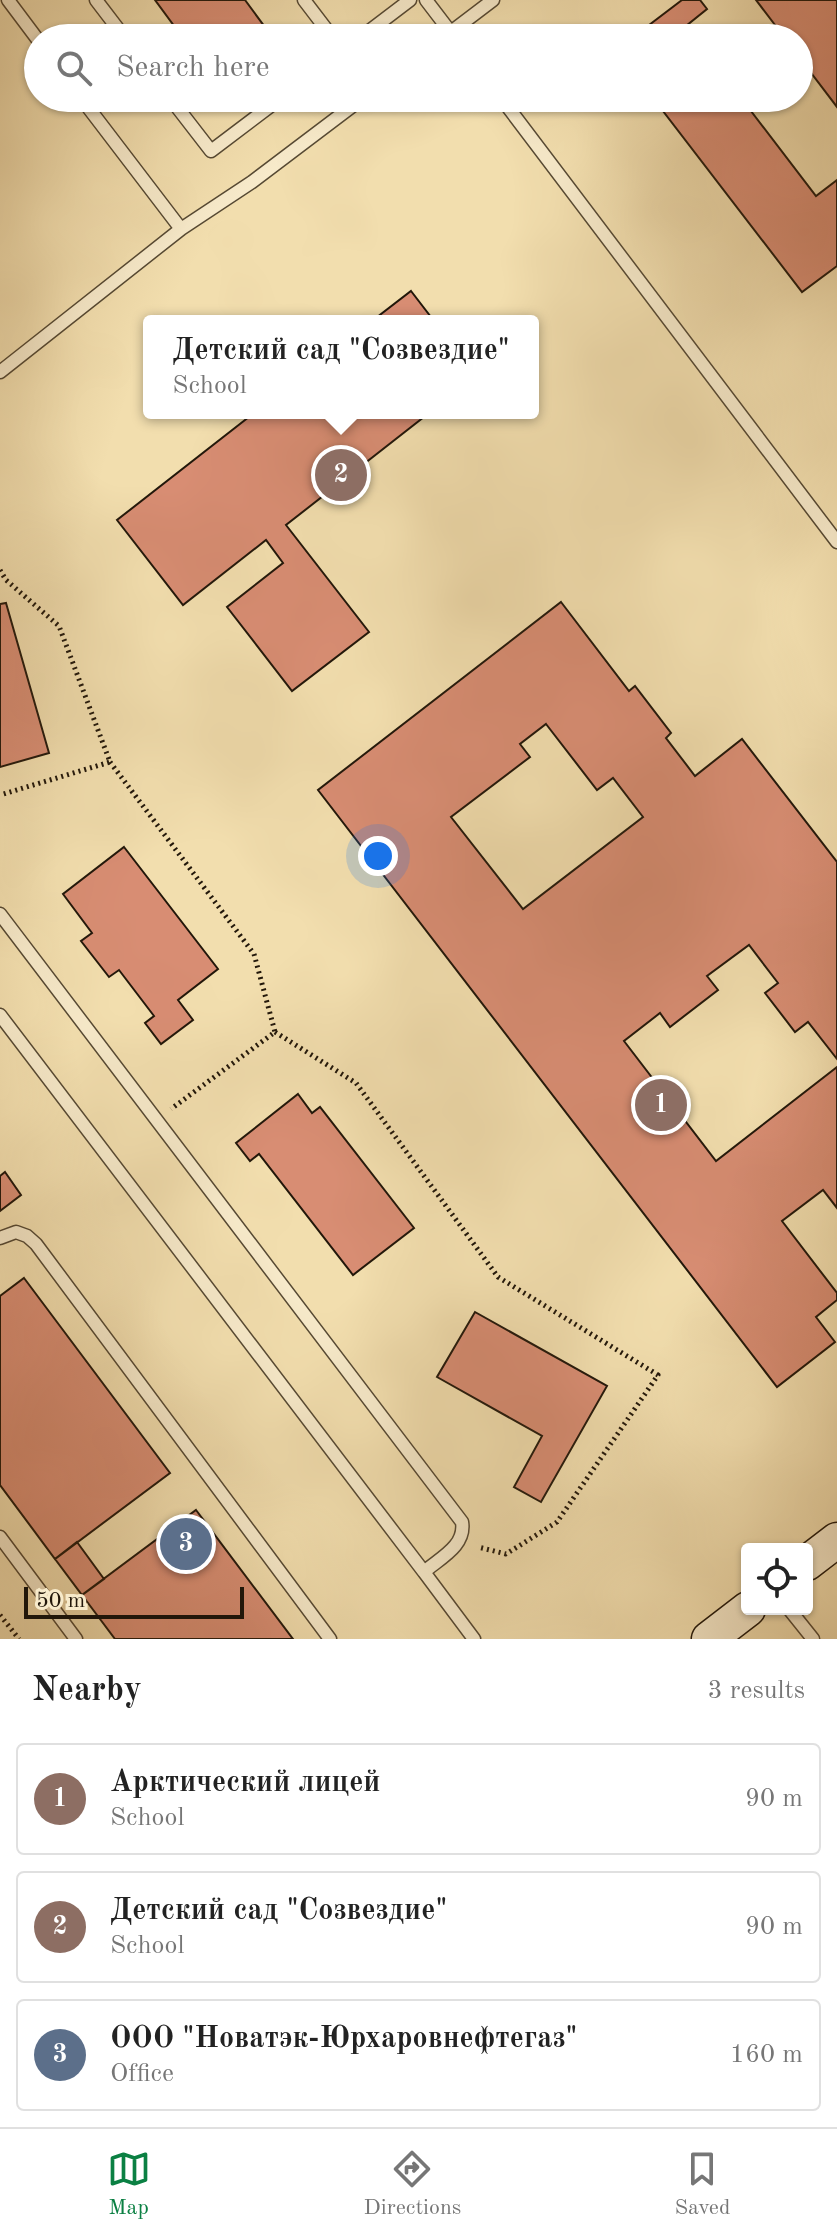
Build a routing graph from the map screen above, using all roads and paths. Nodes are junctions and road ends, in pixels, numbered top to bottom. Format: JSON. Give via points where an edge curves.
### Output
{"nodes":[{"id":1,"x":8,"y":0,"type":"edge"},
{"id":2,"x":96,"y":0,"type":"edge"},
{"id":3,"x":304,"y":0,"type":"edge"},
{"id":4,"x":410,"y":0,"type":"edge"},
{"id":5,"x":426,"y":0,"type":"edge"},
{"id":6,"x":493,"y":0,"type":"edge"},
{"id":7,"x":26,"y":24,"type":"edge"},
{"id":8,"x":114,"y":24,"type":"edge"},
{"id":9,"x":322,"y":24,"type":"edge"},
{"id":10,"x":378,"y":24,"type":"edge"},
{"id":11,"x":442,"y":24,"type":"edge"},
{"id":12,"x":464,"y":24,"type":"edge"},
{"id":13,"x":92,"y":112,"type":"edge"},
{"id":14,"x":181,"y":112,"type":"edge"},
{"id":15,"x":263,"y":112,"type":"edge"},
{"id":16,"x":344,"y":112,"type":"edge"},
{"id":17,"x":512,"y":112,"type":"edge"},
{"id":18,"x":181,"y":229,"type":"junction"},
{"id":19,"x":0,"y":372,"type":"edge"},
{"id":20,"x":837,"y":542,"type":"edge"},
{"id":21,"x":0,"y":570,"type":"edge"},
{"id":22,"x":110,"y":762,"type":"junction"},
{"id":23,"x":0,"y":795,"type":"edge"},
{"id":24,"x":0,"y":914,"type":"edge"},
{"id":25,"x":0,"y":1015,"type":"edge"},
{"id":26,"x":275,"y":1032,"type":"junction"},
{"id":27,"x":156,"y":1120,"type":"junction"},
{"id":28,"x":0,"y":1238,"type":"edge"},
{"id":29,"x":0,"y":1537,"type":"edge"},
{"id":30,"x":837,"y":1540,"type":"edge"},
{"id":31,"x":460,"y":1542,"type":"junction"},
{"id":32,"x":813,"y":1558,"type":"edge"},
{"id":33,"x":424,"y":1572,"type":"junction"},
{"id":34,"x":741,"y":1614,"type":"edge"},
{"id":35,"x":0,"y":1615,"type":"edge"},
{"id":36,"x":794,"y":1615,"type":"edge"},
{"id":37,"x":19,"y":1639,"type":"edge"},
{"id":38,"x":76,"y":1639,"type":"edge"},
{"id":39,"x":330,"y":1639,"type":"edge"},
{"id":40,"x":474,"y":1639,"type":"edge"},
{"id":41,"x":709,"y":1639,"type":"edge"},
{"id":42,"x":813,"y":1639,"type":"edge"}],
"edges":[{"from":1,"to":7,"type":"lane"},
{"from":2,"to":8,"type":"lane"},
{"from":3,"to":9,"type":"lane"},
{"from":4,"to":10,"type":"lane"},
{"from":5,"to":11,"type":"lane"},
{"from":6,"to":12,"type":"lane"},
{"from":13,"to":18,"type":"lane"},
{"from":14,"to":15,"type":"lane","via":[[211,151]]},
{"from":16,"to":18,"type":"lane"},
{"from":17,"to":20,"type":"lane"},
{"from":18,"to":19,"type":"lane"},
{"from":21,"to":22,"type":"path","via":[[59,626]]},
{"from":22,"to":23,"type":"path"},
{"from":22,"to":26,"type":"path","via":[[254,954]]},
{"from":24,"to":27,"type":"lane"},
{"from":25,"to":33,"type":"lane"},
{"from":26,"to":27,"type":"path"},
{"from":26,"to":31,"type":"path","via":[[356,1083],[498,1277],[658,1375],[557,1522],[506,1554]]},
{"from":27,"to":31,"type":"lane","via":[[462,1522]]},
{"from":28,"to":39,"type":"lane","via":[[16,1232],[36,1244]]},
{"from":29,"to":38,"type":"lane"},
{"from":30,"to":32,"type":"main road"},
{"from":31,"to":33,"type":"lane"},
{"from":33,"to":40,"type":"lane"},
{"from":34,"to":41,"type":"main road"},
{"from":35,"to":37,"type":"path"},
{"from":36,"to":42,"type":"lane"}]}
